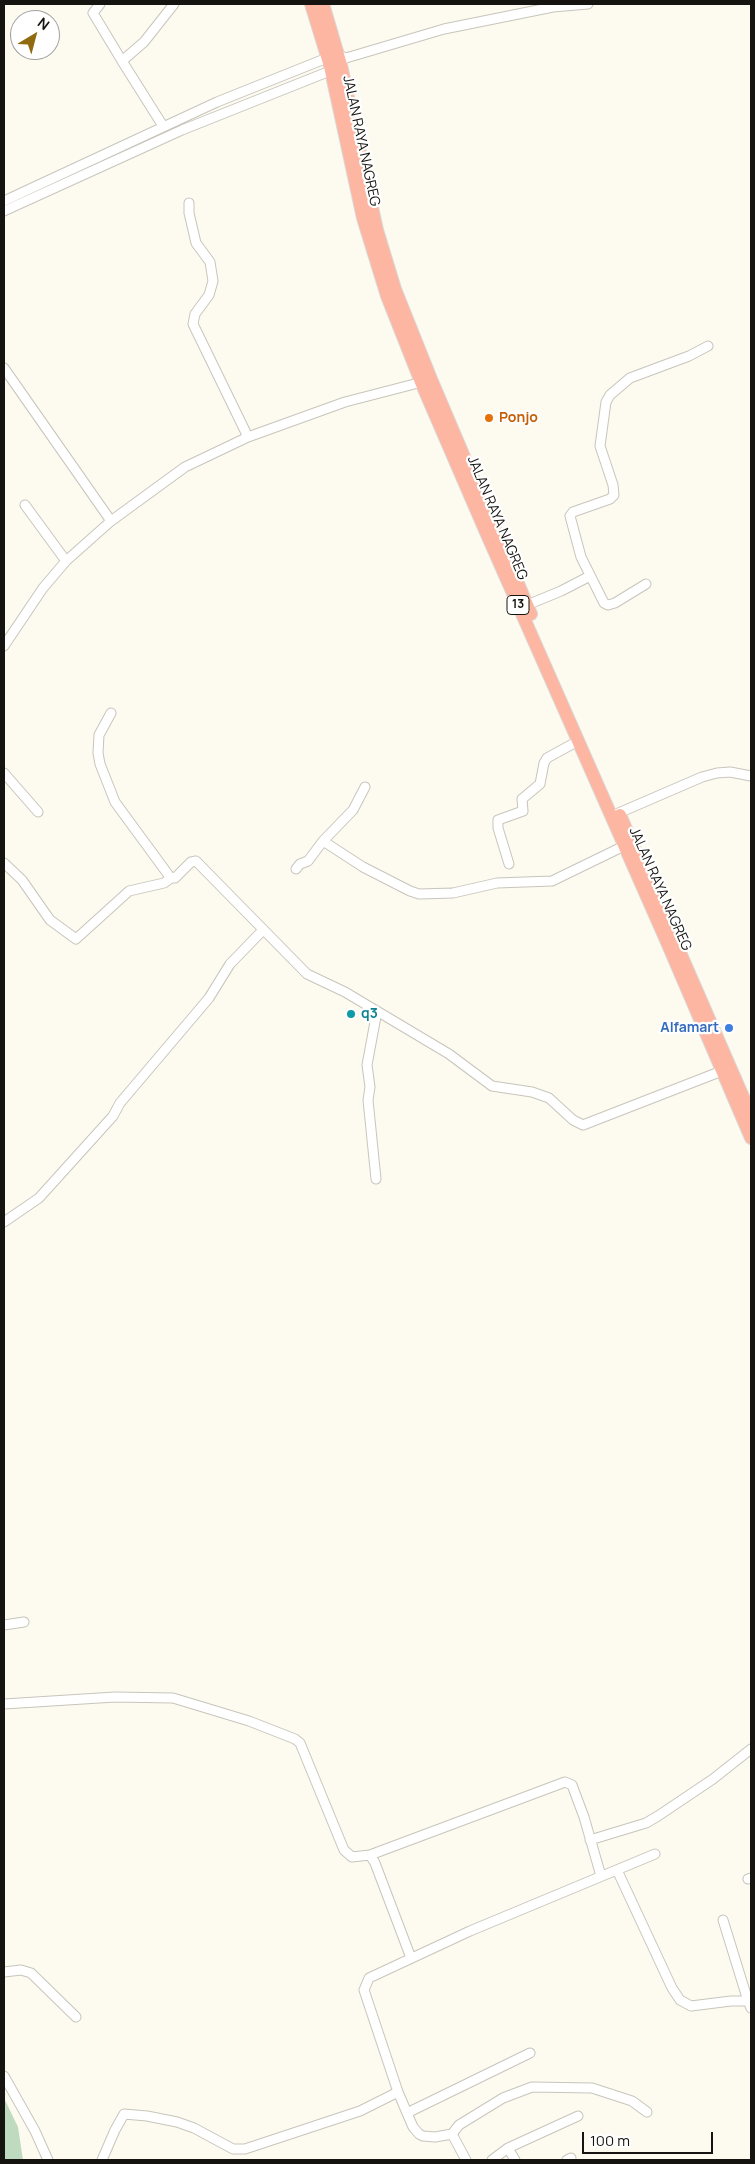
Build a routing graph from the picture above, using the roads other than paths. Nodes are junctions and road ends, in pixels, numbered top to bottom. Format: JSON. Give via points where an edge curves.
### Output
{"nodes":[{"id":1,"x":100,"y":4,"type":"edge"},
{"id":2,"x":174,"y":4,"type":"edge"},
{"id":3,"x":311,"y":4,"type":"edge"},
{"id":4,"x":324,"y":4,"type":"edge"},
{"id":5,"x":588,"y":4,"type":"edge"},
{"id":6,"x":553,"y":6,"type":"edge"},
{"id":7,"x":122,"y":61,"type":"junction"},
{"id":8,"x":337,"y":62,"type":"junction"},
{"id":9,"x":178,"y":119,"type":"junction"},
{"id":10,"x":163,"y":126,"type":"junction"},
{"id":11,"x":182,"y":130,"type":"junction"},
{"id":12,"x":4,"y":201,"type":"edge"},
{"id":13,"x":189,"y":203,"type":"dead end"},
{"id":14,"x":4,"y":211,"type":"edge"},
{"id":15,"x":708,"y":346,"type":"dead end"},
{"id":16,"x":4,"y":368,"type":"edge"},
{"id":17,"x":426,"y":381,"type":"junction"},
{"id":18,"x":248,"y":437,"type":"junction"},
{"id":19,"x":25,"y":505,"type":"dead end"},
{"id":20,"x":112,"y":521,"type":"junction"},
{"id":21,"x":66,"y":561,"type":"junction"},
{"id":22,"x":588,"y":577,"type":"junction"},
{"id":23,"x":646,"y":584,"type":"dead end"},
{"id":24,"x":527,"y":605,"type":"junction"},
{"id":25,"x":4,"y":646,"type":"edge"},
{"id":26,"x":111,"y":714,"type":"dead end"},
{"id":27,"x":578,"y":741,"type":"junction"},
{"id":28,"x":4,"y":773,"type":"edge"},
{"id":29,"x":751,"y":776,"type":"edge"},
{"id":30,"x":365,"y":787,"type":"dead end"},
{"id":31,"x":38,"y":812,"type":"dead end"},
{"id":32,"x":615,"y":814,"type":"junction"},
{"id":33,"x":323,"y":841,"type":"junction"},
{"id":34,"x":624,"y":846,"type":"junction"},
{"id":35,"x":4,"y":863,"type":"edge"},
{"id":36,"x":509,"y":864,"type":"dead end"},
{"id":37,"x":296,"y":869,"type":"dead end"},
{"id":38,"x":171,"y":878,"type":"junction"},
{"id":39,"x":263,"y":930,"type":"junction"},
{"id":40,"x":377,"y":1011,"type":"junction"},
{"id":41,"x":726,"y":1069,"type":"junction"},
{"id":42,"x":751,"y":1115,"type":"edge"},
{"id":43,"x":751,"y":1138,"type":"edge"},
{"id":44,"x":376,"y":1180,"type":"dead end"},
{"id":45,"x":4,"y":1222,"type":"edge"},
{"id":46,"x":24,"y":1622,"type":"dead end"},
{"id":47,"x":4,"y":1625,"type":"edge"},
{"id":48,"x":4,"y":1704,"type":"edge"},
{"id":49,"x":751,"y":1748,"type":"edge"},
{"id":50,"x":590,"y":1840,"type":"junction"},
{"id":51,"x":655,"y":1854,"type":"dead end"},
{"id":52,"x":370,"y":1855,"type":"junction"},
{"id":53,"x":617,"y":1870,"type":"junction"},
{"id":54,"x":601,"y":1876,"type":"junction"},
{"id":55,"x":723,"y":1920,"type":"dead end"},
{"id":56,"x":411,"y":1958,"type":"junction"},
{"id":57,"x":4,"y":1972,"type":"edge"},
{"id":58,"x":750,"y":2004,"type":"edge"},
{"id":59,"x":76,"y":2017,"type":"dead end"},
{"id":60,"x":530,"y":2053,"type":"dead end"},
{"id":61,"x":4,"y":2076,"type":"edge"},
{"id":62,"x":398,"y":2092,"type":"junction"},
{"id":63,"x":647,"y":2112,"type":"dead end"},
{"id":64,"x":407,"y":2113,"type":"junction"},
{"id":65,"x":578,"y":2116,"type":"dead end"},
{"id":66,"x":452,"y":2134,"type":"junction"},
{"id":67,"x":508,"y":2148,"type":"junction"},
{"id":68,"x":48,"y":2160,"type":"edge"},
{"id":69,"x":102,"y":2160,"type":"edge"},
{"id":70,"x":466,"y":2160,"type":"edge"},
{"id":71,"x":492,"y":2160,"type":"edge"},
{"id":72,"x":516,"y":2160,"type":"edge"}],
"edges":[{"from":1,"to":7,"type":"street","via":[[93,13]]},
{"from":2,"to":7,"type":"street","via":[[144,42]]},
{"from":3,"to":8,"type":"highway","name":"JALAN RAYA NAGREG","number":"13"},
{"from":4,"to":8,"type":"highway","name":"JALAN RAYA NAGREG","number":"13"},
{"from":5,"to":6,"type":"street"},
{"from":6,"to":8,"type":"street","via":[[444,29]]},
{"from":7,"to":10,"type":"street"},
{"from":8,"to":9,"type":"street"},
{"from":8,"to":11,"type":"street"},
{"from":8,"to":17,"type":"highway","name":"JALAN RAYA NAGREG","number":"13","via":[[384,254]]},
{"from":9,"to":10,"type":"street"},
{"from":9,"to":11,"type":"street"},
{"from":10,"to":12,"type":"street"},
{"from":11,"to":14,"type":"street"},
{"from":13,"to":18,"type":"street","via":[[196,243],[210,262],[213,281],[193,324]]},
{"from":15,"to":22,"type":"street","via":[[630,378],[608,399],[600,446],[614,495],[570,516]]},
{"from":16,"to":20,"type":"street"},
{"from":17,"to":18,"type":"street","via":[[345,402]]},
{"from":17,"to":24,"type":"highway","name":"JALAN RAYA NAGREG","number":"13"},
{"from":17,"to":27,"type":"highway","name":"JALAN RAYA NAGREG","number":"13"},
{"from":18,"to":20,"type":"street","via":[[185,467]]},
{"from":19,"to":21,"type":"street"},
{"from":20,"to":21,"type":"street"},
{"from":21,"to":25,"type":"street","via":[[43,588]]},
{"from":22,"to":23,"type":"street","via":[[602,601],[608,605],[626,598]]},
{"from":22,"to":24,"type":"street"},
{"from":24,"to":32,"type":"highway","name":"JALAN RAYA NAGREG","number":"13"},
{"from":26,"to":38,"type":"street","via":[[99,735],[100,764],[115,802]]},
{"from":27,"to":32,"type":"highway","name":"JALAN RAYA NAGREG","number":"13"},
{"from":27,"to":36,"type":"street","via":[[546,760],[540,784],[522,799],[523,811],[498,820]]},
{"from":28,"to":31,"type":"street"},
{"from":29,"to":32,"type":"street","via":[[717,773]]},
{"from":30,"to":33,"type":"street","via":[[353,810]]},
{"from":32,"to":34,"type":"highway","name":"JALAN RAYA NAGREG","number":"13"},
{"from":32,"to":41,"type":"highway","name":"JALAN RAYA NAGREG","number":"13"},
{"from":33,"to":34,"type":"street","via":[[372,873],[410,891],[428,894],[453,893],[497,883],[552,881]]},
{"from":33,"to":37,"type":"street","via":[[308,861]]},
{"from":34,"to":41,"type":"highway","name":"JALAN RAYA NAGREG","number":"13"},
{"from":35,"to":38,"type":"street","via":[[22,880],[50,920],[76,939],[129,891],[164,883]]},
{"from":38,"to":39,"type":"street","via":[[176,878],[192,860],[196,861]]},
{"from":39,"to":40,"type":"street","via":[[307,974]]},
{"from":39,"to":45,"type":"street","via":[[230,964],[209,998],[120,1103],[113,1116],[39,1198]]},
{"from":40,"to":41,"type":"street","via":[[449,1054],[492,1086],[549,1098],[583,1125]]},
{"from":40,"to":44,"type":"street","via":[[367,1065]]},
{"from":41,"to":42,"type":"highway","name":"JALAN RAYA NAGREG","number":"13"},
{"from":41,"to":43,"type":"highway","name":"JALAN RAYA NAGREG","number":"13"},
{"from":46,"to":47,"type":"street"},
{"from":48,"to":52,"type":"street","via":[[116,1696],[173,1698],[290,1736],[300,1743],[344,1850],[352,1858]]},
{"from":49,"to":50,"type":"street","via":[[646,1823]]},
{"from":50,"to":52,"type":"street","via":[[572,1785],[562,1782]]},
{"from":50,"to":54,"type":"street"},
{"from":51,"to":53,"type":"street"},
{"from":52,"to":56,"type":"street"},
{"from":53,"to":54,"type":"street"},
{"from":53,"to":58,"type":"street","via":[[680,2000],[691,2006],[730,2001]]},
{"from":54,"to":56,"type":"street"},
{"from":55,"to":58,"type":"street"},
{"from":56,"to":62,"type":"street","via":[[369,1978],[364,1986]]},
{"from":57,"to":59,"type":"street","via":[[21,1970],[31,1973]]},
{"from":60,"to":64,"type":"street"},
{"from":61,"to":68,"type":"street"},
{"from":62,"to":64,"type":"street"},
{"from":62,"to":69,"type":"street","via":[[360,2112],[245,2149],[233,2149],[177,2122],[124,2114]]},
{"from":63,"to":66,"type":"street","via":[[632,2101],[592,2088],[532,2087],[503,2098],[460,2125]]},
{"from":64,"to":66,"type":"street","via":[[413,2127],[423,2136]]},
{"from":65,"to":67,"type":"street"},
{"from":66,"to":70,"type":"street"},
{"from":67,"to":71,"type":"street"},
{"from":67,"to":72,"type":"street"}]}
